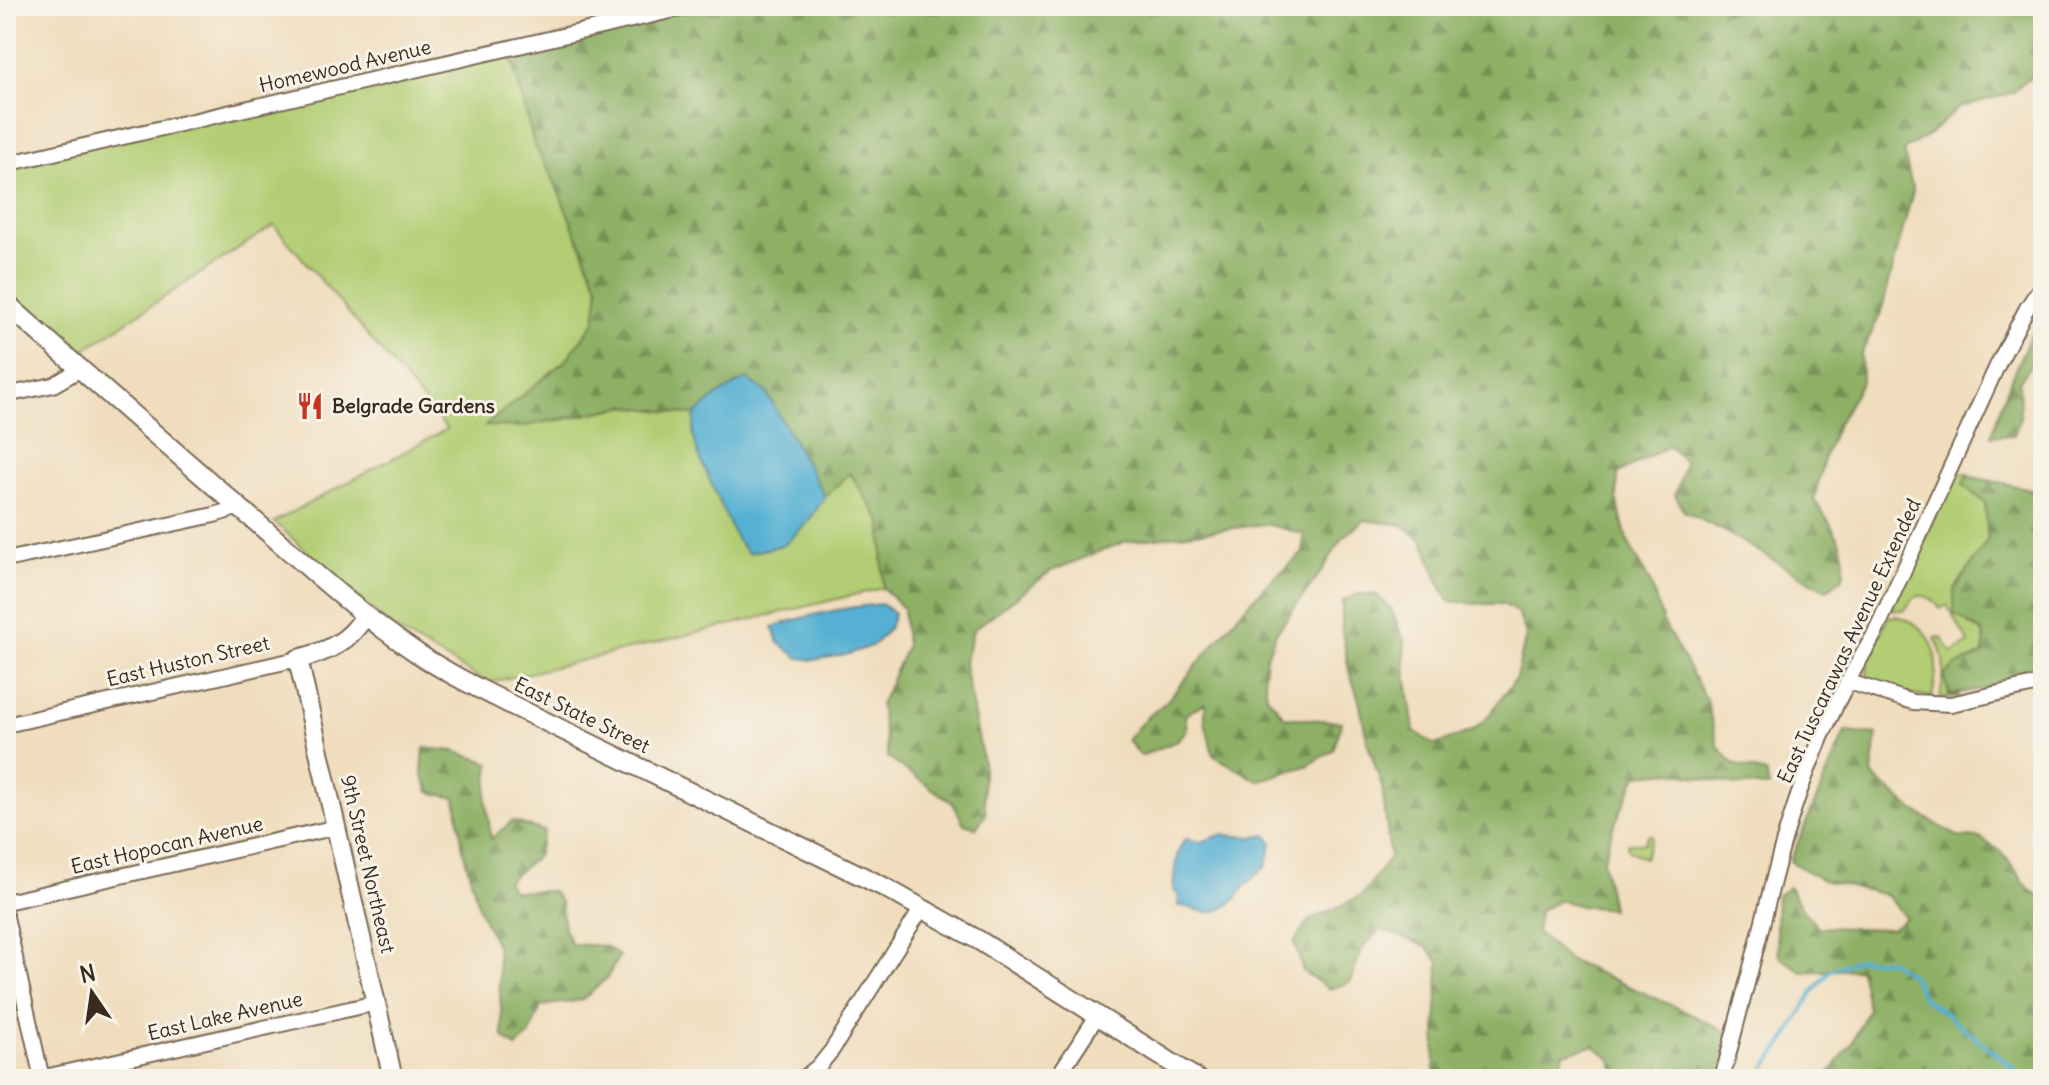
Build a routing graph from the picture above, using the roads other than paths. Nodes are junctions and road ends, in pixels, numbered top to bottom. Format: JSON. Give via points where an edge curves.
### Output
{"nodes":[{"id":1,"x":692,"y":6,"type":"edge"},
{"id":2,"x":6,"y":164,"type":"edge"},
{"id":3,"x":2043,"y":284,"type":"edge"},
{"id":4,"x":6,"y":303,"type":"edge"},
{"id":5,"x":79,"y":370,"type":"junction"},
{"id":6,"x":6,"y":395,"type":"edge"},
{"id":7,"x":240,"y":507,"type":"junction"},
{"id":8,"x":6,"y":560,"type":"edge"},
{"id":9,"x":365,"y":615,"type":"junction"},
{"id":10,"x":298,"y":659,"type":"junction"},
{"id":11,"x":1849,"y":682,"type":"junction"},
{"id":12,"x":2043,"y":683,"type":"edge"},
{"id":13,"x":6,"y":725,"type":"edge"},
{"id":14,"x":337,"y":827,"type":"junction"},
{"id":15,"x":6,"y":902,"type":"edge"},
{"id":16,"x":922,"y":908,"type":"junction"},
{"id":17,"x":6,"y":917,"type":"edge"},
{"id":18,"x":376,"y":1003,"type":"junction"},
{"id":19,"x":1097,"y":1016,"type":"junction"},
{"id":20,"x":40,"y":1079,"type":"edge"},
{"id":21,"x":393,"y":1079,"type":"edge"},
{"id":22,"x":803,"y":1079,"type":"edge"},
{"id":23,"x":1056,"y":1079,"type":"edge"},
{"id":24,"x":1197,"y":1079,"type":"edge"},
{"id":25,"x":1722,"y":1079,"type":"edge"}],
"edges":[{"from":1,"to":2,"type":"street","name":"Homewood Avenue"},
{"from":3,"to":11,"type":"street","name":"East Tuscarawas Avenue Extended","via":[[1998,364]]},
{"from":4,"to":5,"type":"street","name":"East State Street"},
{"from":5,"to":6,"type":"street","via":[[53,385]]},
{"from":5,"to":7,"type":"street","name":"East State Street"},
{"from":7,"to":8,"type":"street"},
{"from":7,"to":9,"type":"street","name":"East State Street"},
{"from":9,"to":10,"type":"street","name":"East Huston Street","via":[[338,645]]},
{"from":9,"to":16,"type":"street","name":"East State Street","via":[[472,684]]},
{"from":10,"to":13,"type":"street","name":"East Huston Street"},
{"from":10,"to":14,"type":"street","name":"9th Street Northeast"},
{"from":11,"to":12,"type":"street","via":[[1913,702],[1951,704]]},
{"from":11,"to":25,"type":"street","name":"East Tuscarawas Avenue Extended","via":[[1789,821]]},
{"from":14,"to":15,"type":"street","name":"East Hopocan Avenue"},
{"from":14,"to":18,"type":"street","name":"9th Street Northeast"},
{"from":16,"to":19,"type":"street","name":"East State Street"},
{"from":16,"to":22,"type":"street","via":[[832,1050]]},
{"from":17,"to":20,"type":"street"},
{"from":18,"to":20,"type":"street","name":"East Lake Avenue"},
{"from":18,"to":21,"type":"street","name":"9th Street Northeast"},
{"from":19,"to":23,"type":"street"},
{"from":19,"to":24,"type":"street","name":"East State Street"}]}
